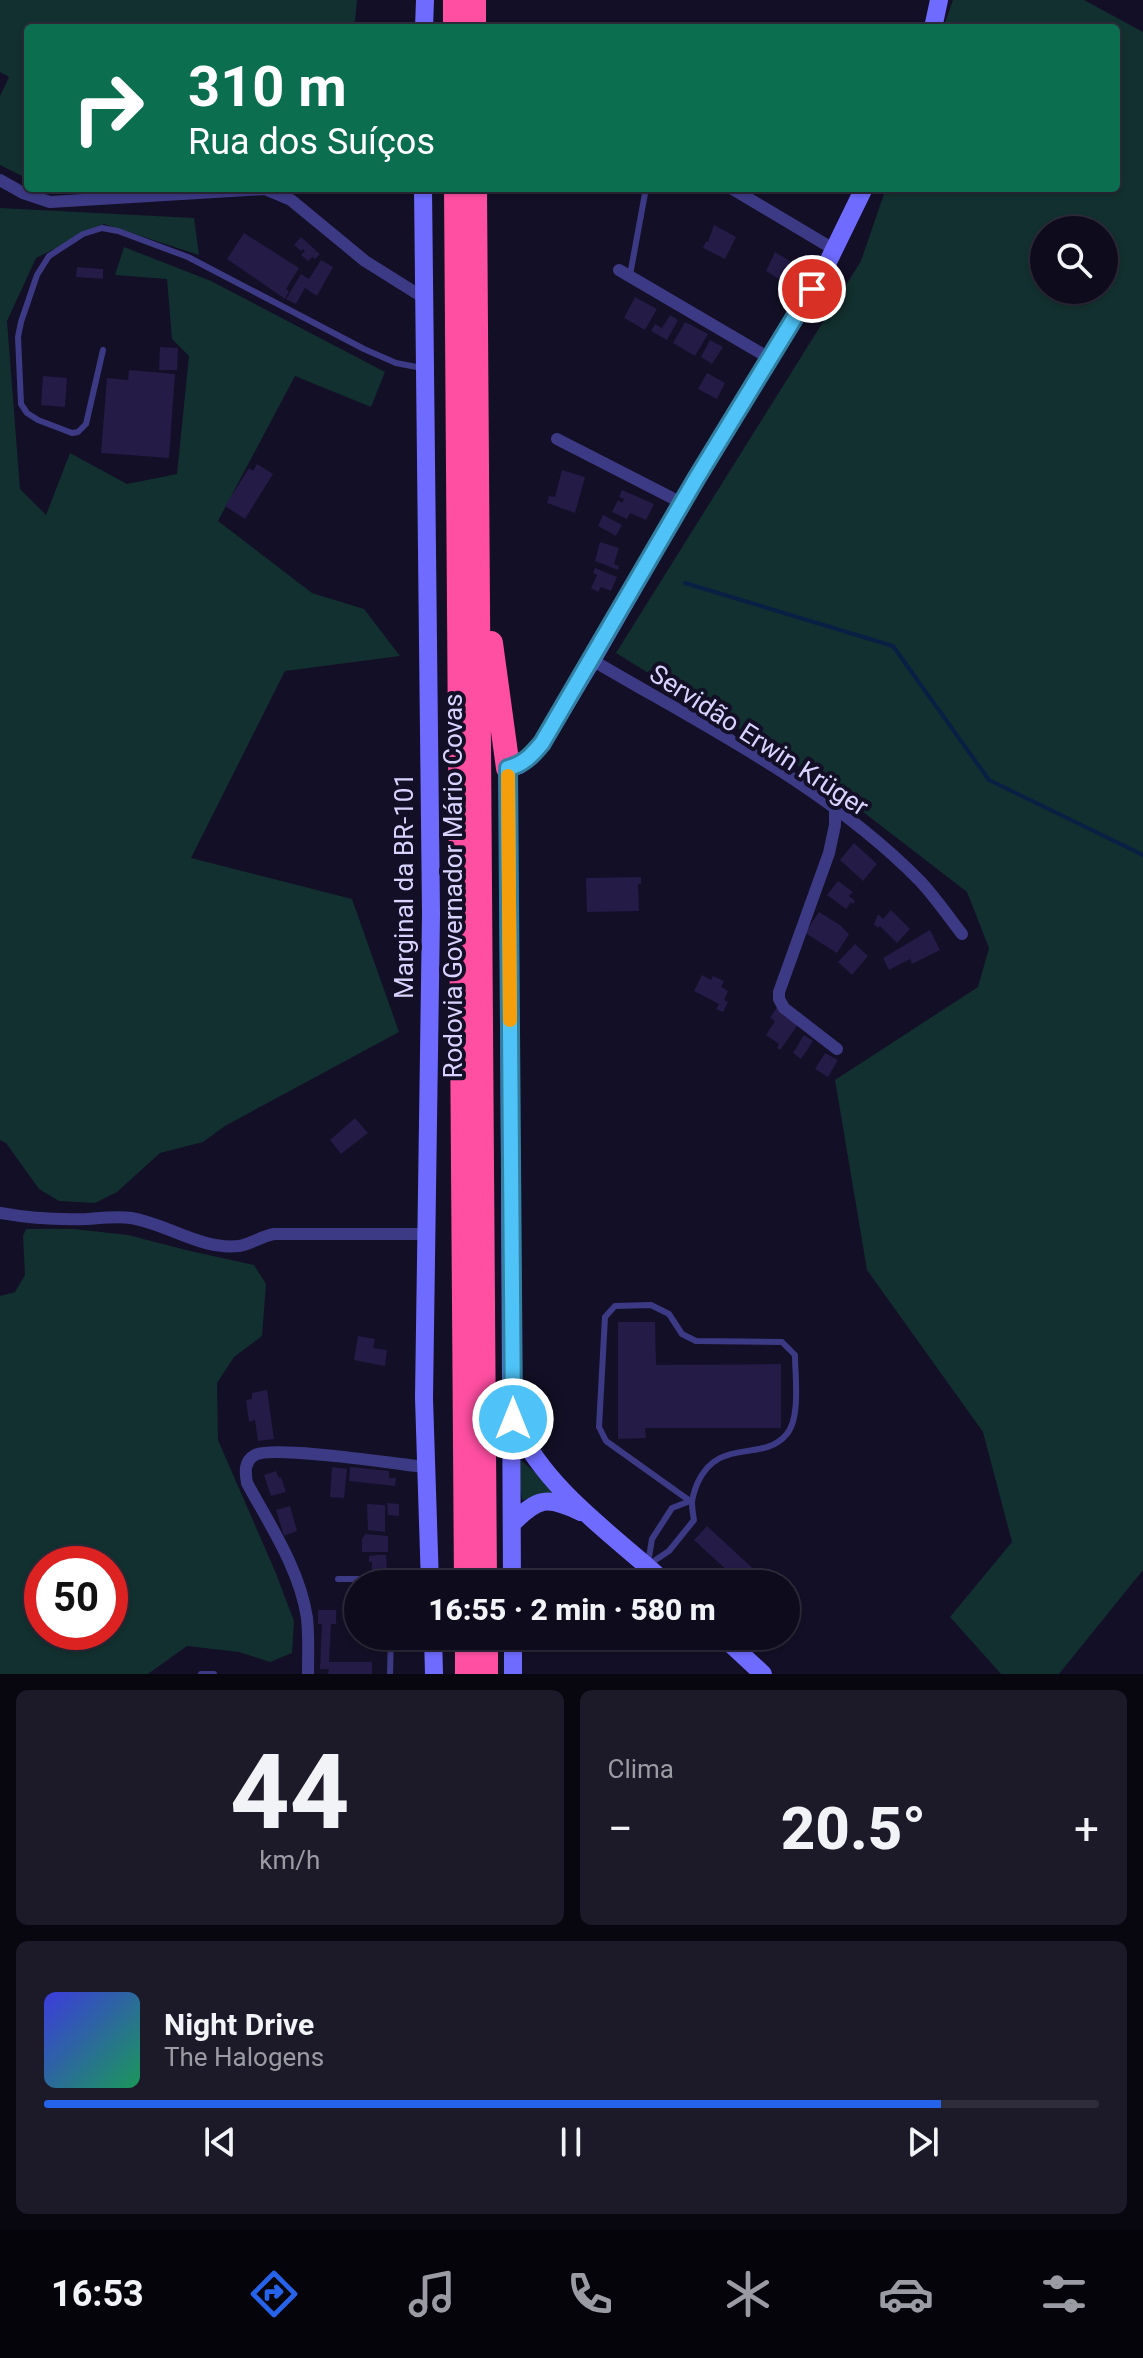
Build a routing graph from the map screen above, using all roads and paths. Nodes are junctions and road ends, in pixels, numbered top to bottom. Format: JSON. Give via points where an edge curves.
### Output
{"nodes":[{"id":1,"x":425,"y":0,"type":"edge"},
{"id":2,"x":455,"y":0,"type":"edge"},
{"id":3,"x":474,"y":0,"type":"edge"},
{"id":4,"x":939,"y":0,"type":"edge"},
{"id":5,"x":424,"y":24,"type":"edge"},
{"id":6,"x":455,"y":24,"type":"edge"},
{"id":7,"x":474,"y":24,"type":"edge"},
{"id":8,"x":934,"y":24,"type":"edge"},
{"id":9,"x":0,"y":180,"type":"edge"},
{"id":10,"x":215,"y":192,"type":"edge"},
{"id":11,"x":272,"y":192,"type":"edge"},
{"id":12,"x":423,"y":192,"type":"edge"},
{"id":13,"x":456,"y":192,"type":"edge"},
{"id":14,"x":475,"y":192,"type":"edge"},
{"id":15,"x":645,"y":192,"type":"edge"},
{"id":16,"x":738,"y":192,"type":"edge"},
{"id":17,"x":862,"y":192,"type":"edge"},
{"id":18,"x":835,"y":250,"type":"junction"},
{"id":19,"x":624,"y":273,"type":"joint"},
{"id":20,"x":424,"y":298,"type":"junction"},
{"id":21,"x":103,"y":350,"type":"dead end"},
{"id":22,"x":769,"y":358,"type":"junction"},
{"id":23,"x":425,"y":368,"type":"junction"},
{"id":24,"x":557,"y":439,"type":"dead end"},
{"id":25,"x":682,"y":503,"type":"junction"},
{"id":26,"x":477,"y":534,"type":"junction"},
{"id":27,"x":592,"y":660,"type":"junction"},
{"id":28,"x":508,"y":768,"type":"junction"},
{"id":29,"x":835,"y":810,"type":"junction"},
{"id":30,"x":962,"y":934,"type":"dead end"},
{"id":31,"x":837,"y":1049,"type":"dead end"},
{"id":32,"x":0,"y":1213,"type":"edge"},
{"id":33,"x":424,"y":1234,"type":"junction"},
{"id":34,"x":513,"y":1419,"type":"junction"},
{"id":35,"x":425,"y":1467,"type":"junction"},
{"id":36,"x":690,"y":1501,"type":"junction"},
{"id":37,"x":587,"y":1515,"type":"junction"},
{"id":38,"x":512,"y":1524,"type":"junction"},
{"id":39,"x":647,"y":1566,"type":"junction"},
{"id":40,"x":430,"y":1570,"type":"edge"},
{"id":41,"x":466,"y":1570,"type":"edge"},
{"id":42,"x":485,"y":1570,"type":"edge"},
{"id":43,"x":512,"y":1570,"type":"edge"},
{"id":44,"x":651,"y":1570,"type":"edge"},
{"id":45,"x":338,"y":1579,"type":"dead end"},
{"id":46,"x":344,"y":1579,"type":"edge"},
{"id":47,"x":391,"y":1650,"type":"edge"},
{"id":48,"x":433,"y":1650,"type":"edge"},
{"id":49,"x":467,"y":1650,"type":"edge"},
{"id":50,"x":486,"y":1650,"type":"edge"},
{"id":51,"x":513,"y":1650,"type":"edge"},
{"id":52,"x":737,"y":1650,"type":"edge"},
{"id":53,"x":201,"y":1674,"type":"edge"},
{"id":54,"x":214,"y":1674,"type":"edge"},
{"id":55,"x":308,"y":1674,"type":"edge"},
{"id":56,"x":390,"y":1674,"type":"edge"},
{"id":57,"x":434,"y":1674,"type":"edge"},
{"id":58,"x":467,"y":1674,"type":"edge"},
{"id":59,"x":486,"y":1674,"type":"edge"},
{"id":60,"x":513,"y":1674,"type":"edge"},
{"id":61,"x":763,"y":1674,"type":"edge"}],
"edges":[{"from":1,"to":5,"type":"main road"},
{"from":2,"to":6,"type":"highway"},
{"from":3,"to":7,"type":"highway"},
{"from":4,"to":8,"type":"main road"},
{"from":9,"to":10,"type":"street","via":[[50,202]]},
{"from":11,"to":20,"type":"street","via":[[291,200],[365,261]]},
{"from":12,"to":20,"type":"main road","name":"Marginal da BR-101"},
{"from":13,"to":41,"type":"highway","name":"Rodovia Governador Mário Covas"},
{"from":14,"to":26,"type":"highway","name":"Rodovia Governador Mário Covas"},
{"from":15,"to":19,"type":"lane"},
{"from":16,"to":18,"type":"street"},
{"from":17,"to":18,"type":"main road"},
{"from":18,"to":22,"type":"main road"},
{"from":19,"to":22,"type":"street"},
{"from":20,"to":23,"type":"main road","name":"Marginal da BR-101"},
{"from":21,"to":23,"type":"lane","via":[[82,429],[72,433],[27,413],[21,404],[18,337],[37,275],[49,256],[102,228],[188,257],[364,349]]},
{"from":22,"to":25,"type":"main road"},
{"from":23,"to":33,"type":"main road","name":"Marginal da BR-101","via":[[431,926]]},
{"from":24,"to":25,"type":"street"},
{"from":25,"to":27,"type":"main road"},
{"from":26,"to":28,"type":"highway"},
{"from":26,"to":42,"type":"highway","name":"Rodovia Governador Mário Covas"},
{"from":27,"to":28,"type":"main road","via":[[542,743],[519,765]]},
{"from":27,"to":29,"type":"street","name":"Servidão Erwin Krüger"},
{"from":28,"to":34,"type":"main road"},
{"from":29,"to":30,"type":"street","name":"Servidão Erwin Krüger","via":[[913,875]]},
{"from":29,"to":31,"type":"street","via":[[829,853],[779,999]]},
{"from":32,"to":33,"type":"street","via":[[135,1219],[207,1245],[243,1246],[274,1234]]},
{"from":33,"to":35,"type":"main road","name":"Marginal da BR-101"},
{"from":34,"to":37,"type":"main road","via":[[528,1451]]},
{"from":34,"to":38,"type":"main road"},
{"from":35,"to":40,"type":"main road","name":"Marginal da BR-101"},
{"from":35,"to":55,"type":"street","via":[[274,1452],[258,1453],[246,1464],[247,1483],[303,1599]]},
{"from":36,"to":36,"type":"lane","via":[[703,1470],[721,1456],[786,1436],[795,1420],[795,1355],[782,1342],[696,1341],[682,1334],[669,1314],[651,1305],[615,1306],[605,1317],[599,1427],[606,1441]]},
{"from":36,"to":39,"type":"lane","via":[[672,1508],[652,1539]]},
{"from":36,"to":39,"type":"lane","via":[[694,1520],[669,1551]]},
{"from":37,"to":38,"type":"main road","via":[[546,1501],[529,1506]]},
{"from":37,"to":39,"type":"main road"},
{"from":38,"to":43,"type":"main road"},
{"from":39,"to":44,"type":"main road"},
{"from":45,"to":46,"type":"lane"},
{"from":47,"to":56,"type":"lane"},
{"from":48,"to":57,"type":"main road"},
{"from":49,"to":58,"type":"highway"},
{"from":50,"to":59,"type":"highway"},
{"from":51,"to":60,"type":"main road"},
{"from":52,"to":61,"type":"main road"},
{"from":53,"to":54,"type":"lane"}]}
